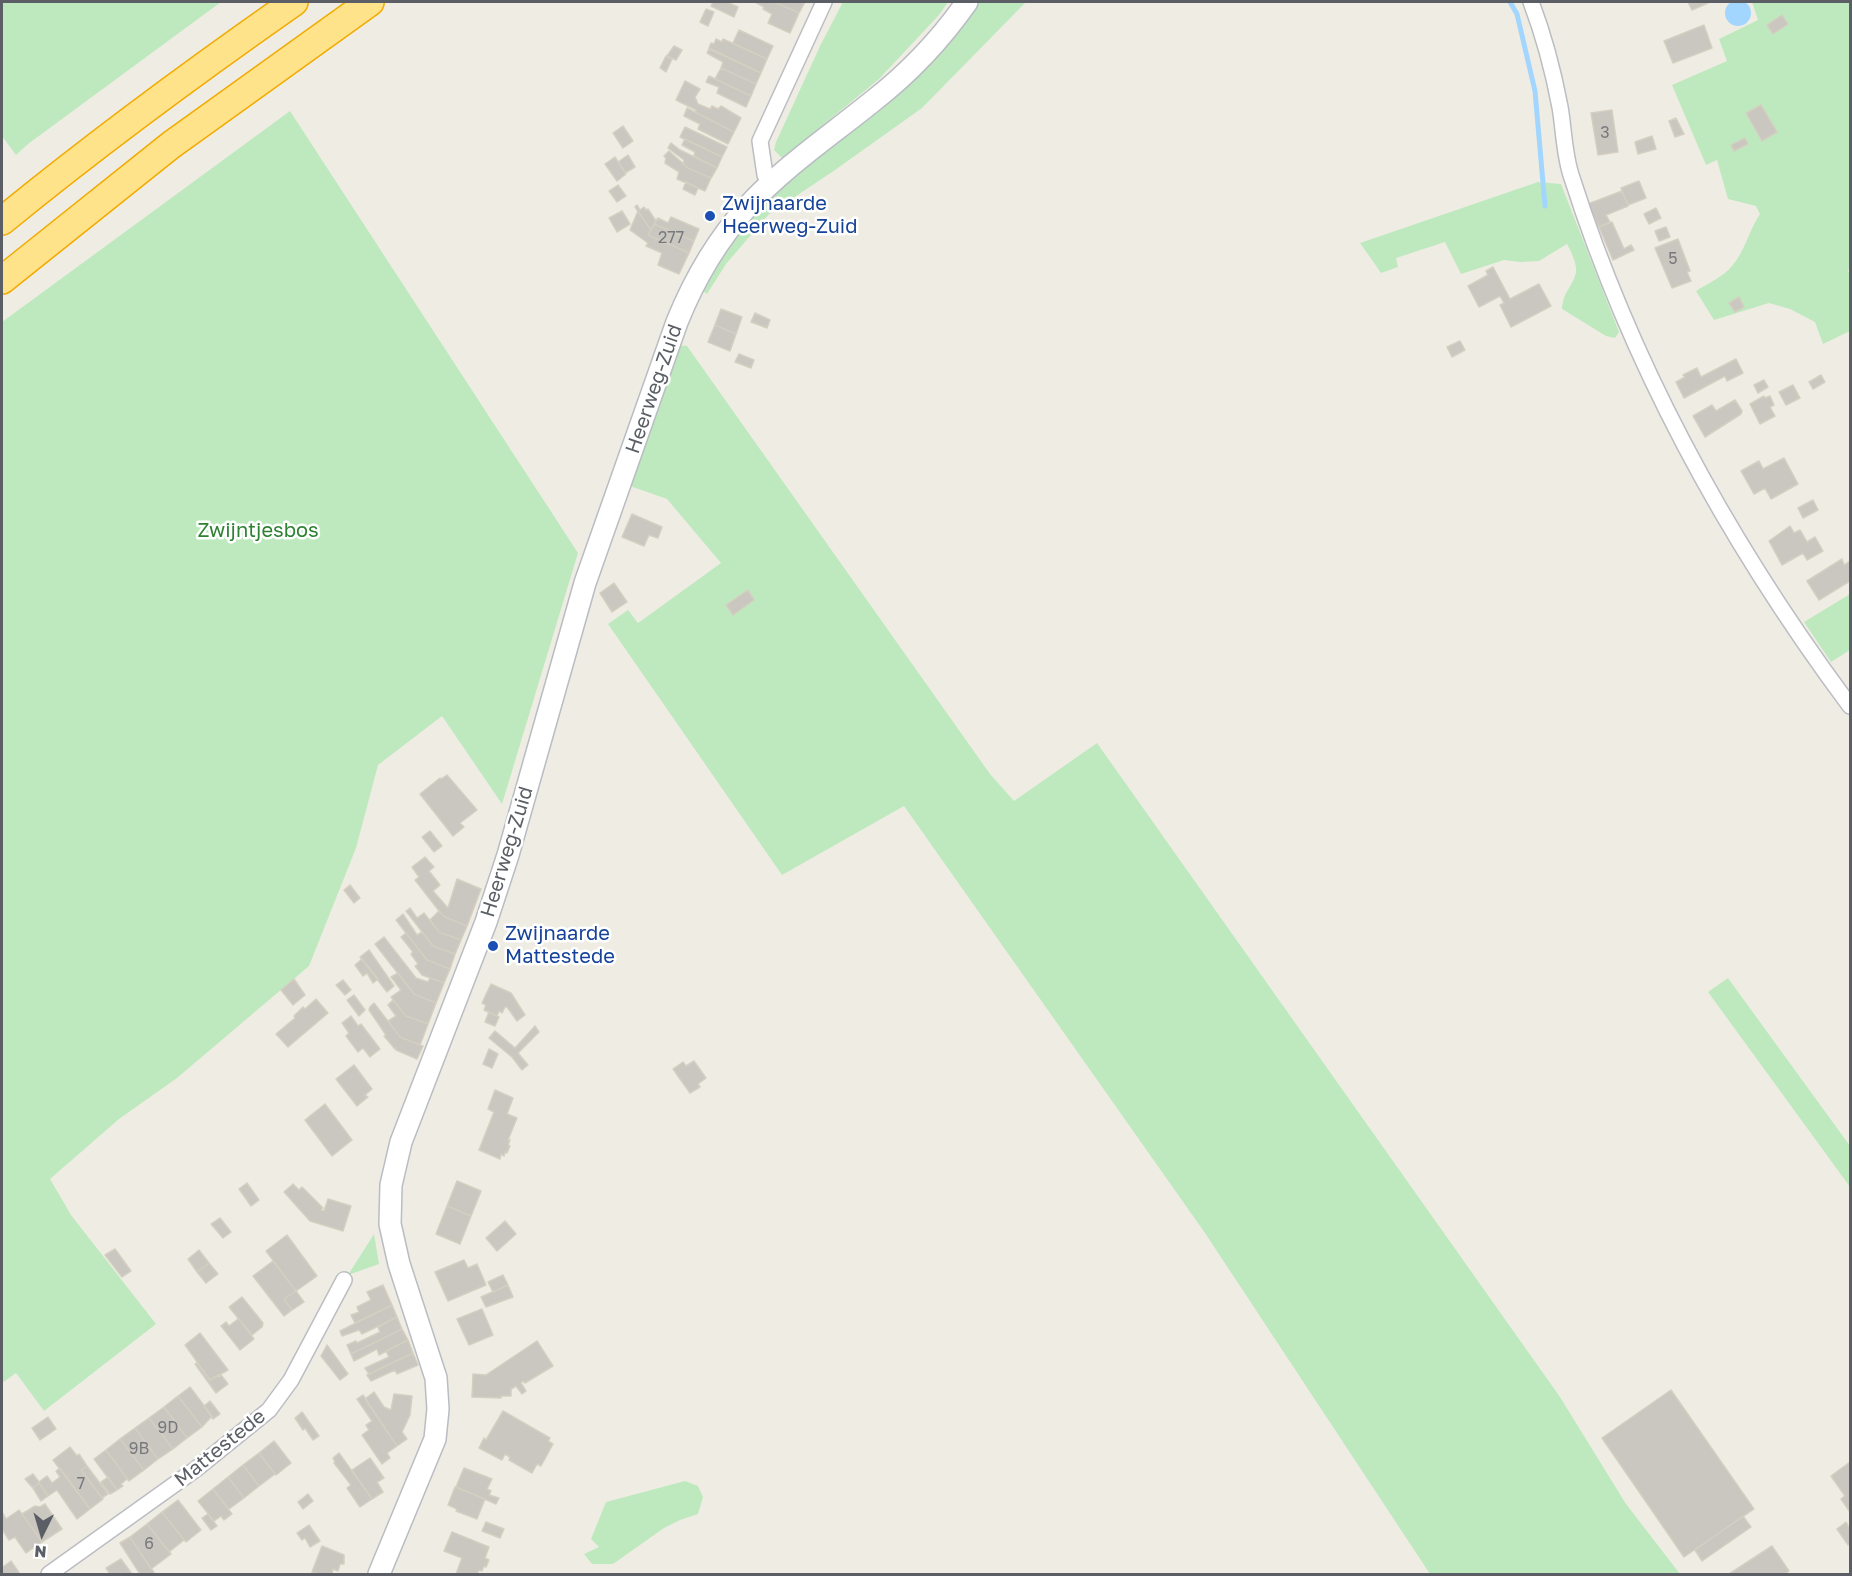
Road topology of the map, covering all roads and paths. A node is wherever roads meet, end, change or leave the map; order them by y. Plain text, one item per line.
1 (294, 2) edge
2 (370, 2) edge
3 (824, 2) edge
4 (966, 2) edge
5 (1531, 2) edge
6 (771, 184) junction
7 (2, 221) edge
8 (2, 280) edge
9 (1851, 706) edge
10 (344, 1280) dead end
11 (49, 1575) edge
12 (379, 1575) edge

1 - 7 highway
2 - 8 highway
3 - 6 street
4 - 6 street, Heerweg-Zuid
5 - 9 street
6 - 12 street, Heerweg-Zuid
10 - 11 street, Mattestede

